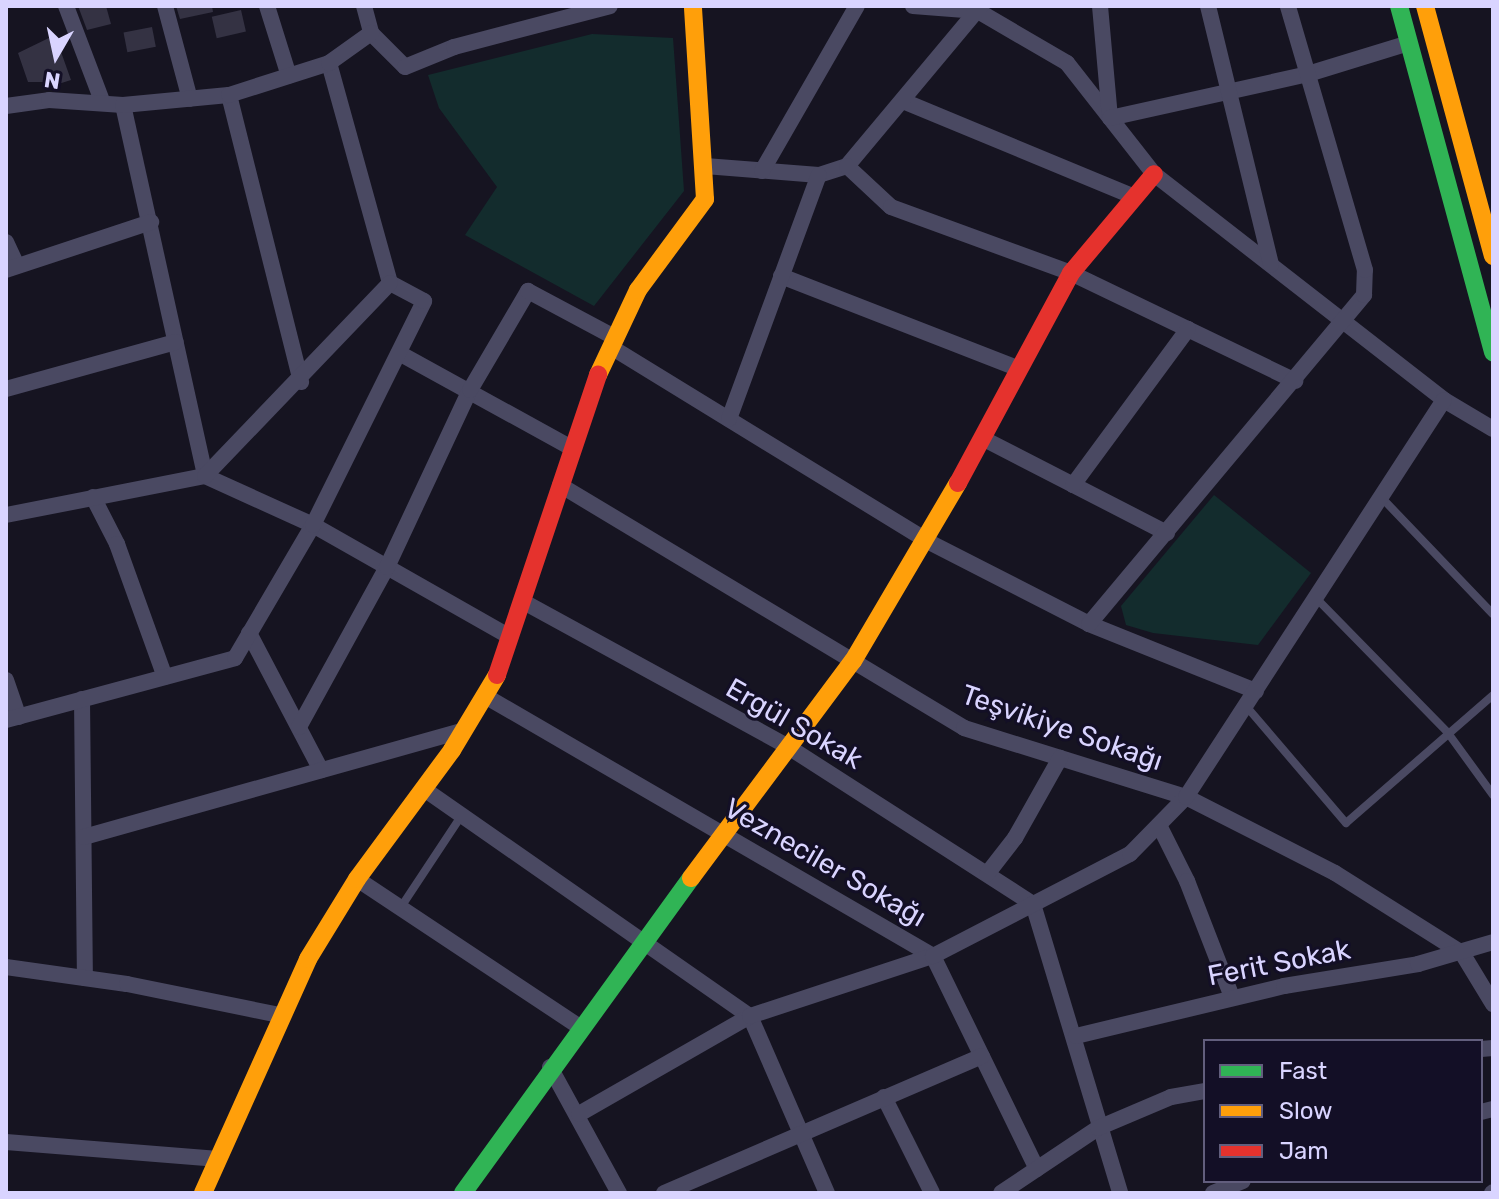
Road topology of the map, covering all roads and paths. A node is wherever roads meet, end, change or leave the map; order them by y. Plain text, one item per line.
1 (66, 6) edge
2 (165, 6) edge
3 (267, 6) edge
4 (364, 6) edge
5 (610, 6) edge
6 (693, 6) edge
7 (857, 6) edge
8 (913, 6) edge
9 (1100, 6) edge
10 (1208, 6) edge
11 (1288, 6) edge
12 (1399, 6) edge
13 (1425, 6) edge
14 (945, 7) edge
15 (980, 9) edge
16 (371, 33) junction
17 (1409, 43) junction
18 (329, 63) junction
19 (1308, 74) junction
20 (289, 76) junction
21 (1228, 90) junction
22 (229, 95) junction
23 (190, 99) junction
24 (102, 101) junction
25 (903, 101) junction
26 (123, 105) junction
27 (6, 106) edge
28 (1110, 118) junction
29 (705, 166) junction
30 (847, 166) junction
31 (762, 171) junction
32 (1154, 174) junction
33 (819, 175) junction
34 (1135, 197) junction
35 (151, 222) junction
36 (6, 242) edge
37 (1493, 256) edge
38 (1271, 264) junction
39 (12, 268) edge
40 (1071, 273) junction
41 (781, 276) junction
42 (390, 283) junction
43 (1343, 320) junction
44 (1188, 329) junction
45 (176, 342) junction
46 (614, 342) junction
47 (1493, 352) edge
48 (399, 353) junction
49 (1020, 369) junction
50 (1295, 381) junction
51 (301, 382) junction
52 (6, 389) edge
53 (470, 390) junction
54 (1444, 400) junction
55 (729, 419) junction
56 (1493, 429) edge
57 (982, 438) junction
58 (572, 448) junction
59 (205, 476) junction
60 (560, 485) junction
61 (1073, 485) junction
62 (93, 497) junction
63 (1381, 497) junction
64 (6, 515) edge
65 (313, 525) junction
66 (1167, 533) junction
67 (927, 541) junction
68 (387, 567) junction
69 (1316, 598) junction
70 (522, 601) junction
71 (1493, 614) edge
72 (1089, 624) junction
73 (249, 633) junction
74 (510, 637) junction
75 (853, 661) junction
76 (165, 677) junction
77 (6, 680) edge
78 (1256, 691) junction
79 (1493, 695) edge
80 (485, 696) junction
81 (82, 699) junction
82 (1246, 706) junction
83 (12, 718) edge
84 (299, 727) junction
85 (464, 730) junction
86 (1448, 733) junction
87 (790, 748) junction
88 (1060, 758) junction
89 (321, 770) junction
90 (424, 789) junction
91 (1493, 795) edge
92 (1186, 797) junction
93 (462, 815) junction
94 (1159, 825) junction
95 (727, 836) junction
96 (84, 837) junction
97 (987, 874) junction
98 (357, 879) junction
99 (1033, 904) junction
100 (401, 908) junction
101 (643, 942) junction
102 (1493, 942) edge
103 (1462, 953) junction
104 (933, 956) junction
105 (6, 967) edge
106 (85, 978) junction
107 (1232, 997) junction
108 (1493, 1004) edge
109 (280, 1015) junction
110 (750, 1016) junction
111 (580, 1027) junction
112 (1076, 1036) junction
113 (982, 1056) junction
114 (550, 1067) junction
115 (1203, 1091) edge
116 (884, 1097) junction
117 (579, 1114) junction
118 (1098, 1128) junction
119 (805, 1134) junction
120 (6, 1142) edge
121 (214, 1166) junction
122 (1037, 1169) junction
123 (1238, 1183) edge
124 (683, 1189) edge
125 (187, 1193) edge
126 (203, 1193) edge
127 (463, 1193) edge
128 (619, 1193) edge
129 (664, 1193) edge
130 (827, 1193) edge
131 (932, 1193) edge
132 (1001, 1193) edge
133 (1120, 1193) edge
134 (1213, 1193) edge

1 - 24 street
2 - 23 street
3 - 20 street
4 - 16 street
5 - 16 street
6 - 29 street
7 - 31 street
8 - 14 street
9 - 28 street
10 - 21 street
11 - 19 street
12 - 17 street
13 - 37 street
14 - 15 street
15 - 25 street
15 - 28 street
16 - 18 street
17 - 19 street
17 - 47 street
18 - 20 street
18 - 42 street
19 - 21 street
19 - 43 street
20 - 22 street
21 - 28 street
21 - 38 street
22 - 23 street
22 - 51 street
23 - 26 street
24 - 26 street
24 - 27 street
25 - 30 street
25 - 34 street
26 - 35 street
28 - 32 street
29 - 31 street
29 - 46 street
30 - 33 street
30 - 40 street
31 - 33 street
32 - 34 street
32 - 38 street
33 - 41 street
34 - 40 street
35 - 39 street
35 - 45 street
36 - 39 street
38 - 43 street
40 - 44 street
40 - 49 street
41 - 49 street
41 - 55 street
42 - 48 street
42 - 51 street
43 - 50 street
43 - 54 street
44 - 50 street
44 - 61 street
45 - 52 street
45 - 59 street
46 - 53 street
46 - 55 street
46 - 58 street
48 - 53 street
48 - 65 street
49 - 57 street
50 - 66 street
51 - 59 street
53 - 58 street
53 - 68 street
54 - 56 street
54 - 63 street
55 - 67 street
57 - 61 street
57 - 67 street
58 - 60 street
59 - 62 street
59 - 65 street
60 - 70 street
60 - 75 street, Teşvikiye Sokağı
61 - 66 street
62 - 64 street
62 - 76 street
63 - 69 street
63 - 71 lane
65 - 68 street
65 - 73 street
66 - 72 street
67 - 72 street
67 - 75 street
68 - 74 street
68 - 84 street
69 - 78 street
69 - 86 lane
70 - 74 street
70 - 87 street, Ergül Sokak
72 - 78 street
73 - 76 street
73 - 84 street
74 - 80 street
75 - 87 street
75 - 88 street, Teşvikiye Sokağı
76 - 81 street
77 - 83 street
78 - 82 street
79 - 86 lane
80 - 85 street
80 - 95 street, Vezneciler Sokağı
81 - 83 street
81 - 96 street
82 - 86 lane
82 - 92 street
84 - 89 street
85 - 89 street
85 - 90 street
86 - 91 lane
87 - 95 street
87 - 97 street, Ergül Sokak
88 - 92 street, Teşvikiye Sokağı
88 - 97 street
89 - 96 street
90 - 93 street
90 - 98 street
92 - 94 street
92 - 103 street, Teşvikiye Sokağı
93 - 100 lane
93 - 101 street
94 - 99 street
94 - 107 street
95 - 101 street
95 - 104 street, Vezneciler Sokağı
96 - 106 street
97 - 99 street, Ergül Sokak
98 - 100 street
98 - 109 street
99 - 104 street
99 - 112 street
100 - 111 street
101 - 110 street
101 - 111 street
102 - 103 street, Ferit Sokak
103 - 107 street, Ferit Sokak
103 - 108 street, Teşvikiye Sokağı
104 - 110 street
104 - 113 street, Vezneciler Sokağı
105 - 106 street
106 - 109 street
107 - 112 street, Ferit Sokak
109 - 121 street
110 - 117 street
110 - 119 street
111 - 114 street
112 - 118 street
113 - 116 street
113 - 122 street, Vezneciler Sokağı
114 - 117 street
114 - 127 street
115 - 118 street
116 - 119 street
116 - 131 street
117 - 128 street
118 - 122 street
118 - 133 street
119 - 124 street
119 - 130 street
120 - 121 street
121 - 125 street
121 - 126 street
122 - 132 street
123 - 134 street
124 - 129 street

